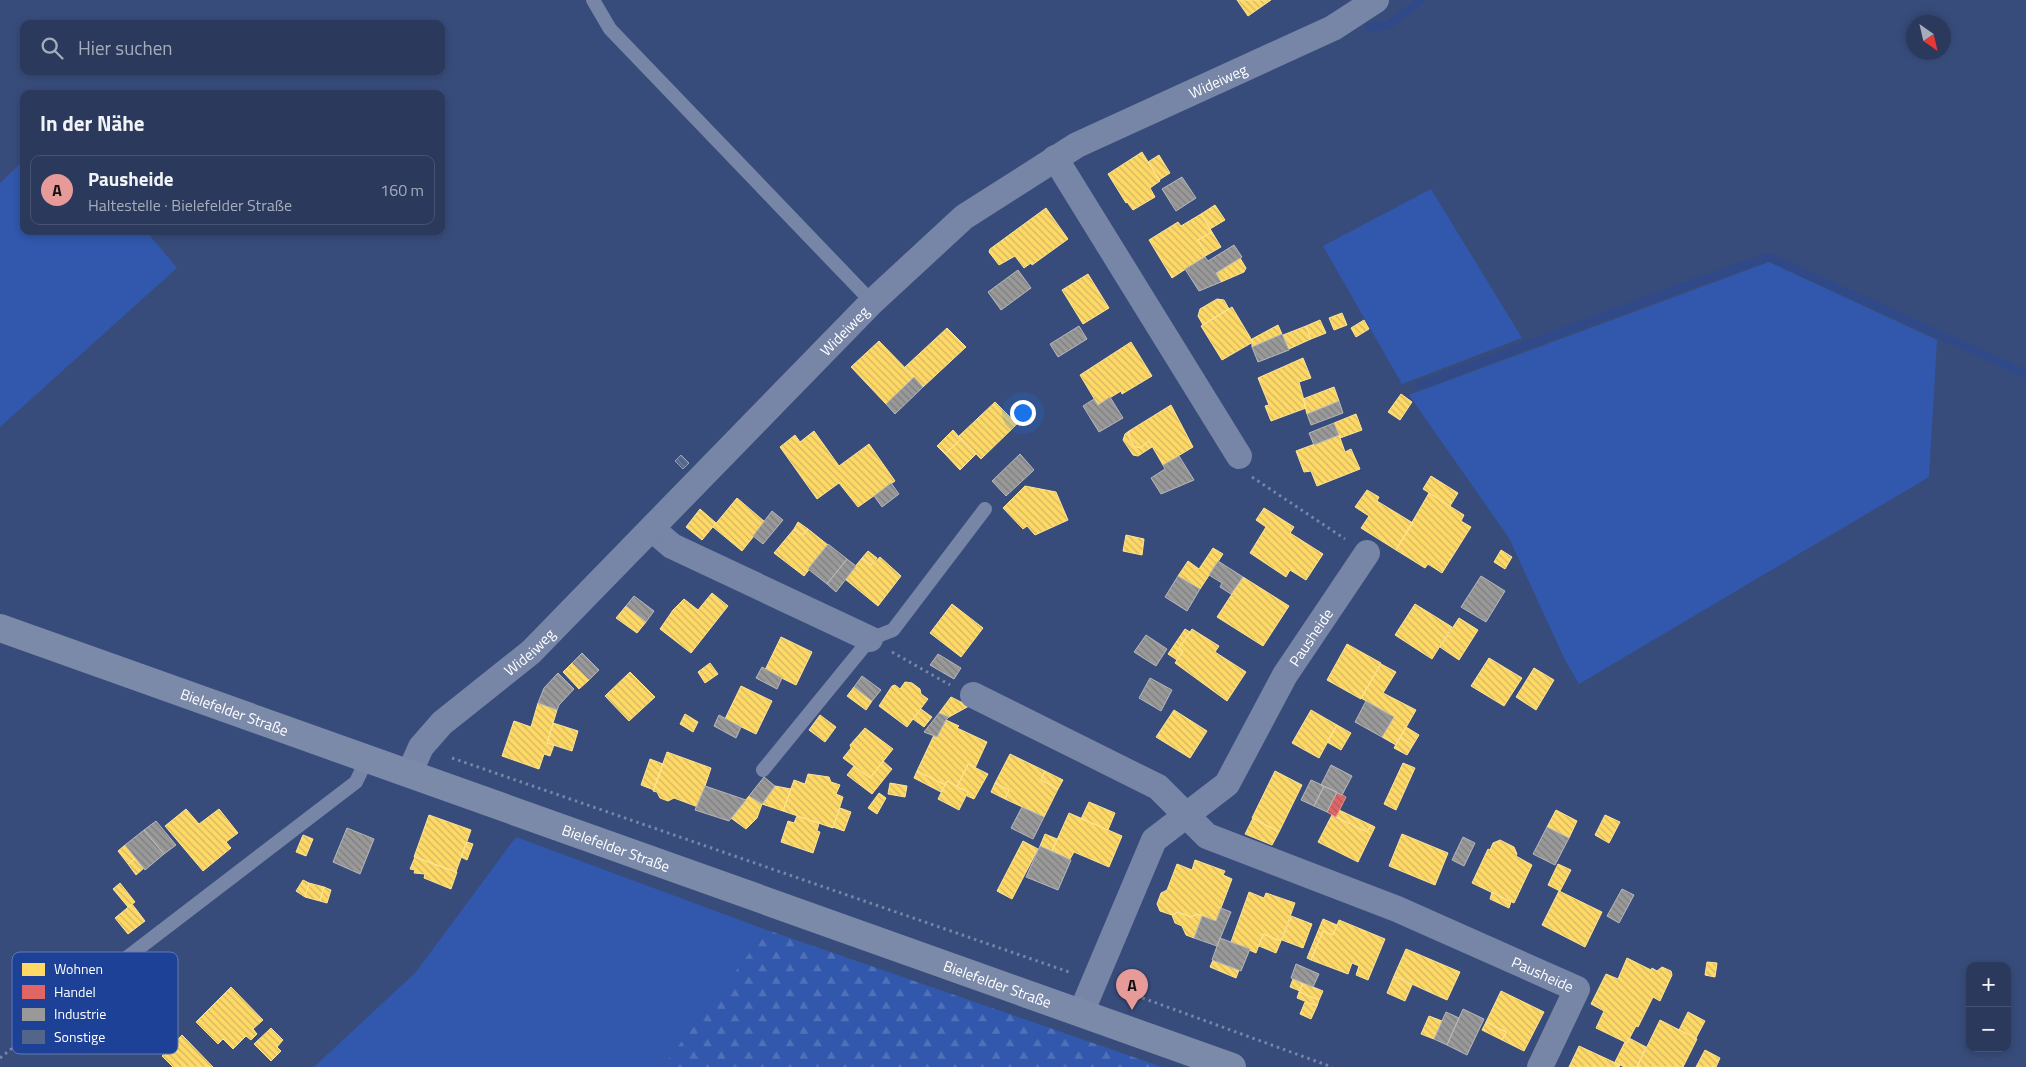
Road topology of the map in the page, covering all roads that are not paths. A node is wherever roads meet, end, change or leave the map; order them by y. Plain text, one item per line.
1 (593, 0) edge
2 (1376, 0) edge
3 (1056, 158) junction
4 (872, 302) junction
5 (1239, 456) road end
6 (985, 509) dead end
7 (652, 529) junction
8 (1367, 553) road end
9 (0, 628) edge
10 (870, 639) junction
11 (973, 695) road end
12 (367, 759) junction
13 (763, 770) dead end
14 (409, 774) junction
15 (1185, 814) junction
16 (134, 952) edge
17 (1081, 1013) junction
18 (1232, 1067) edge
19 (1540, 1067) edge

1 - 4 lane
2 - 3 street, Wideiweg
3 - 4 street, Wideiweg
3 - 5 street
4 - 7 street, Wideiweg
6 - 10 lane
7 - 10 street
7 - 14 street, Wideiweg
8 - 15 street, Pausheide
9 - 12 main road, Bielefelder Straße
10 - 13 lane
11 - 15 street, Pausheide
12 - 14 main road, Bielefelder Straße
12 - 16 lane
14 - 17 main road, Bielefelder Straße
15 - 17 street, Pausheide
15 - 19 street, Pausheide
17 - 18 main road, Bielefelder Straße

